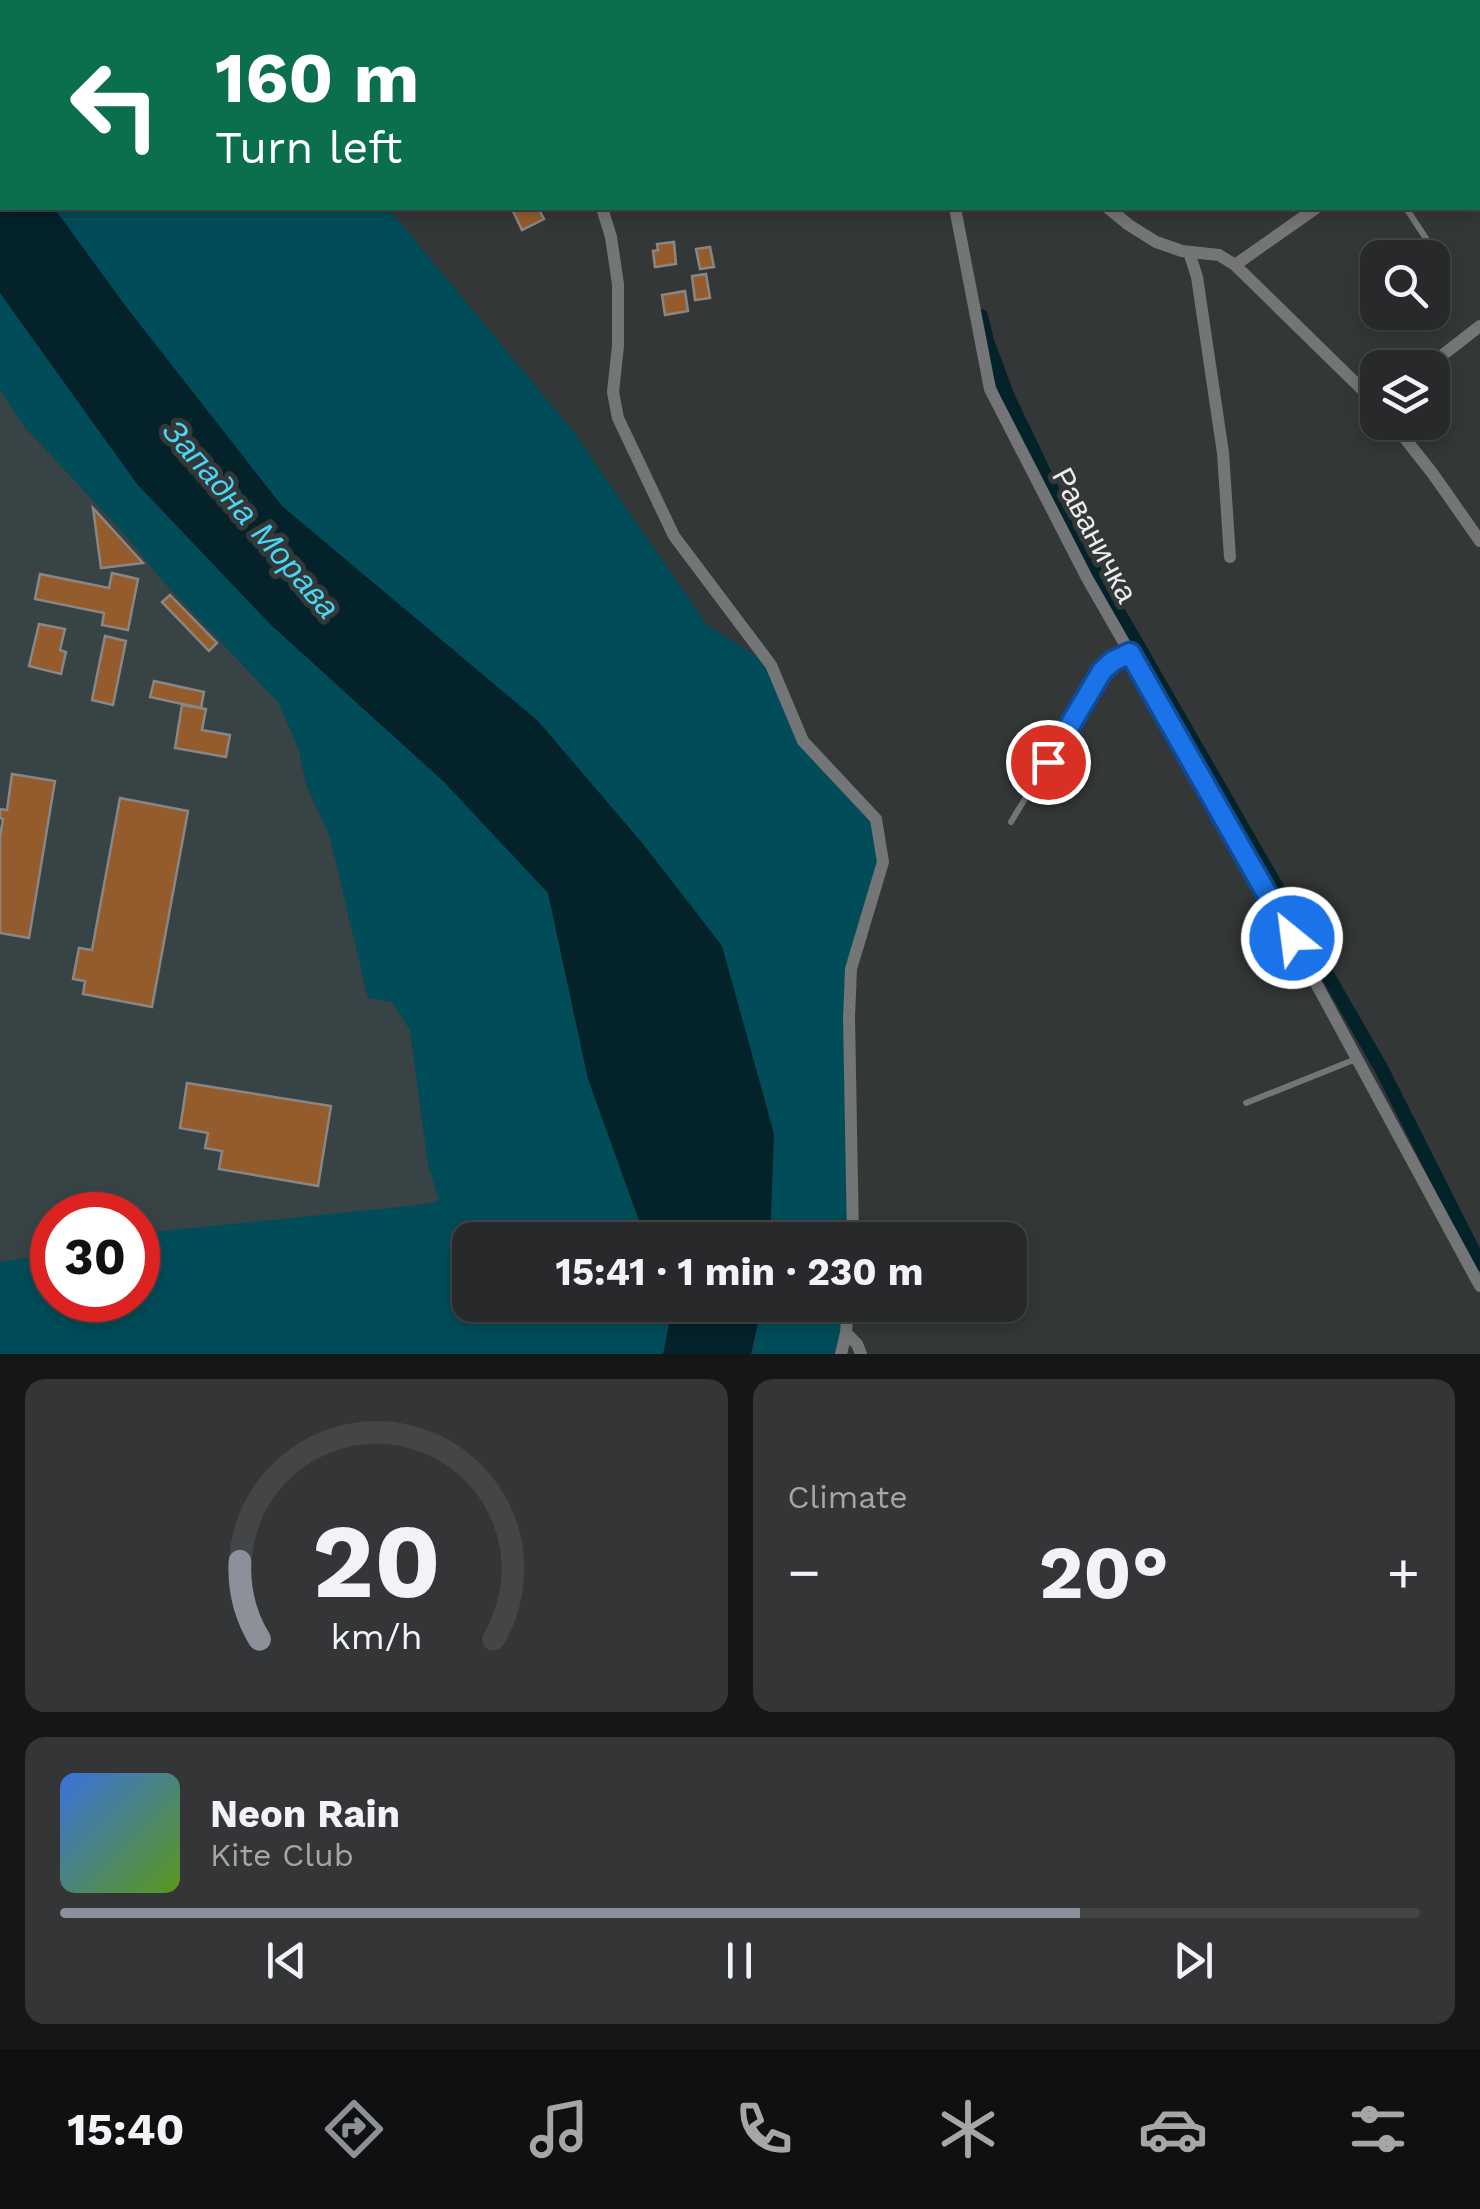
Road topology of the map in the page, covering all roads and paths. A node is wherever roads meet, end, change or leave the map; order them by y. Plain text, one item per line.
1 (603, 210) edge
2 (955, 210) edge
3 (1110, 210) edge
4 (1313, 210) edge
5 (1407, 210) edge
6 (1427, 240) edge
7 (1189, 252) junction
8 (1235, 265) junction
9 (1480, 326) edge
10 (1449, 350) edge
11 (1360, 387) edge
12 (1406, 440) edge
13 (1480, 541) edge
14 (1230, 557) dead end
15 (1130, 653) junction
16 (1011, 822) dead end
17 (1357, 1058) junction
18 (1246, 1103) dead end
19 (853, 1222) edge
20 (1480, 1286) edge
21 (847, 1322) edge
22 (846, 1334) junction
23 (840, 1354) edge
24 (860, 1354) edge

1 - 19 street
2 - 15 street, Раваничка
3 - 7 street
4 - 8 street
5 - 6 lane
7 - 8 street
7 - 14 street
8 - 11 street
9 - 10 street
12 - 13 street
15 - 16 lane
15 - 17 street, Раваничка
17 - 18 lane
17 - 20 street, Раваничка
21 - 22 street
22 - 23 street
22 - 24 street

